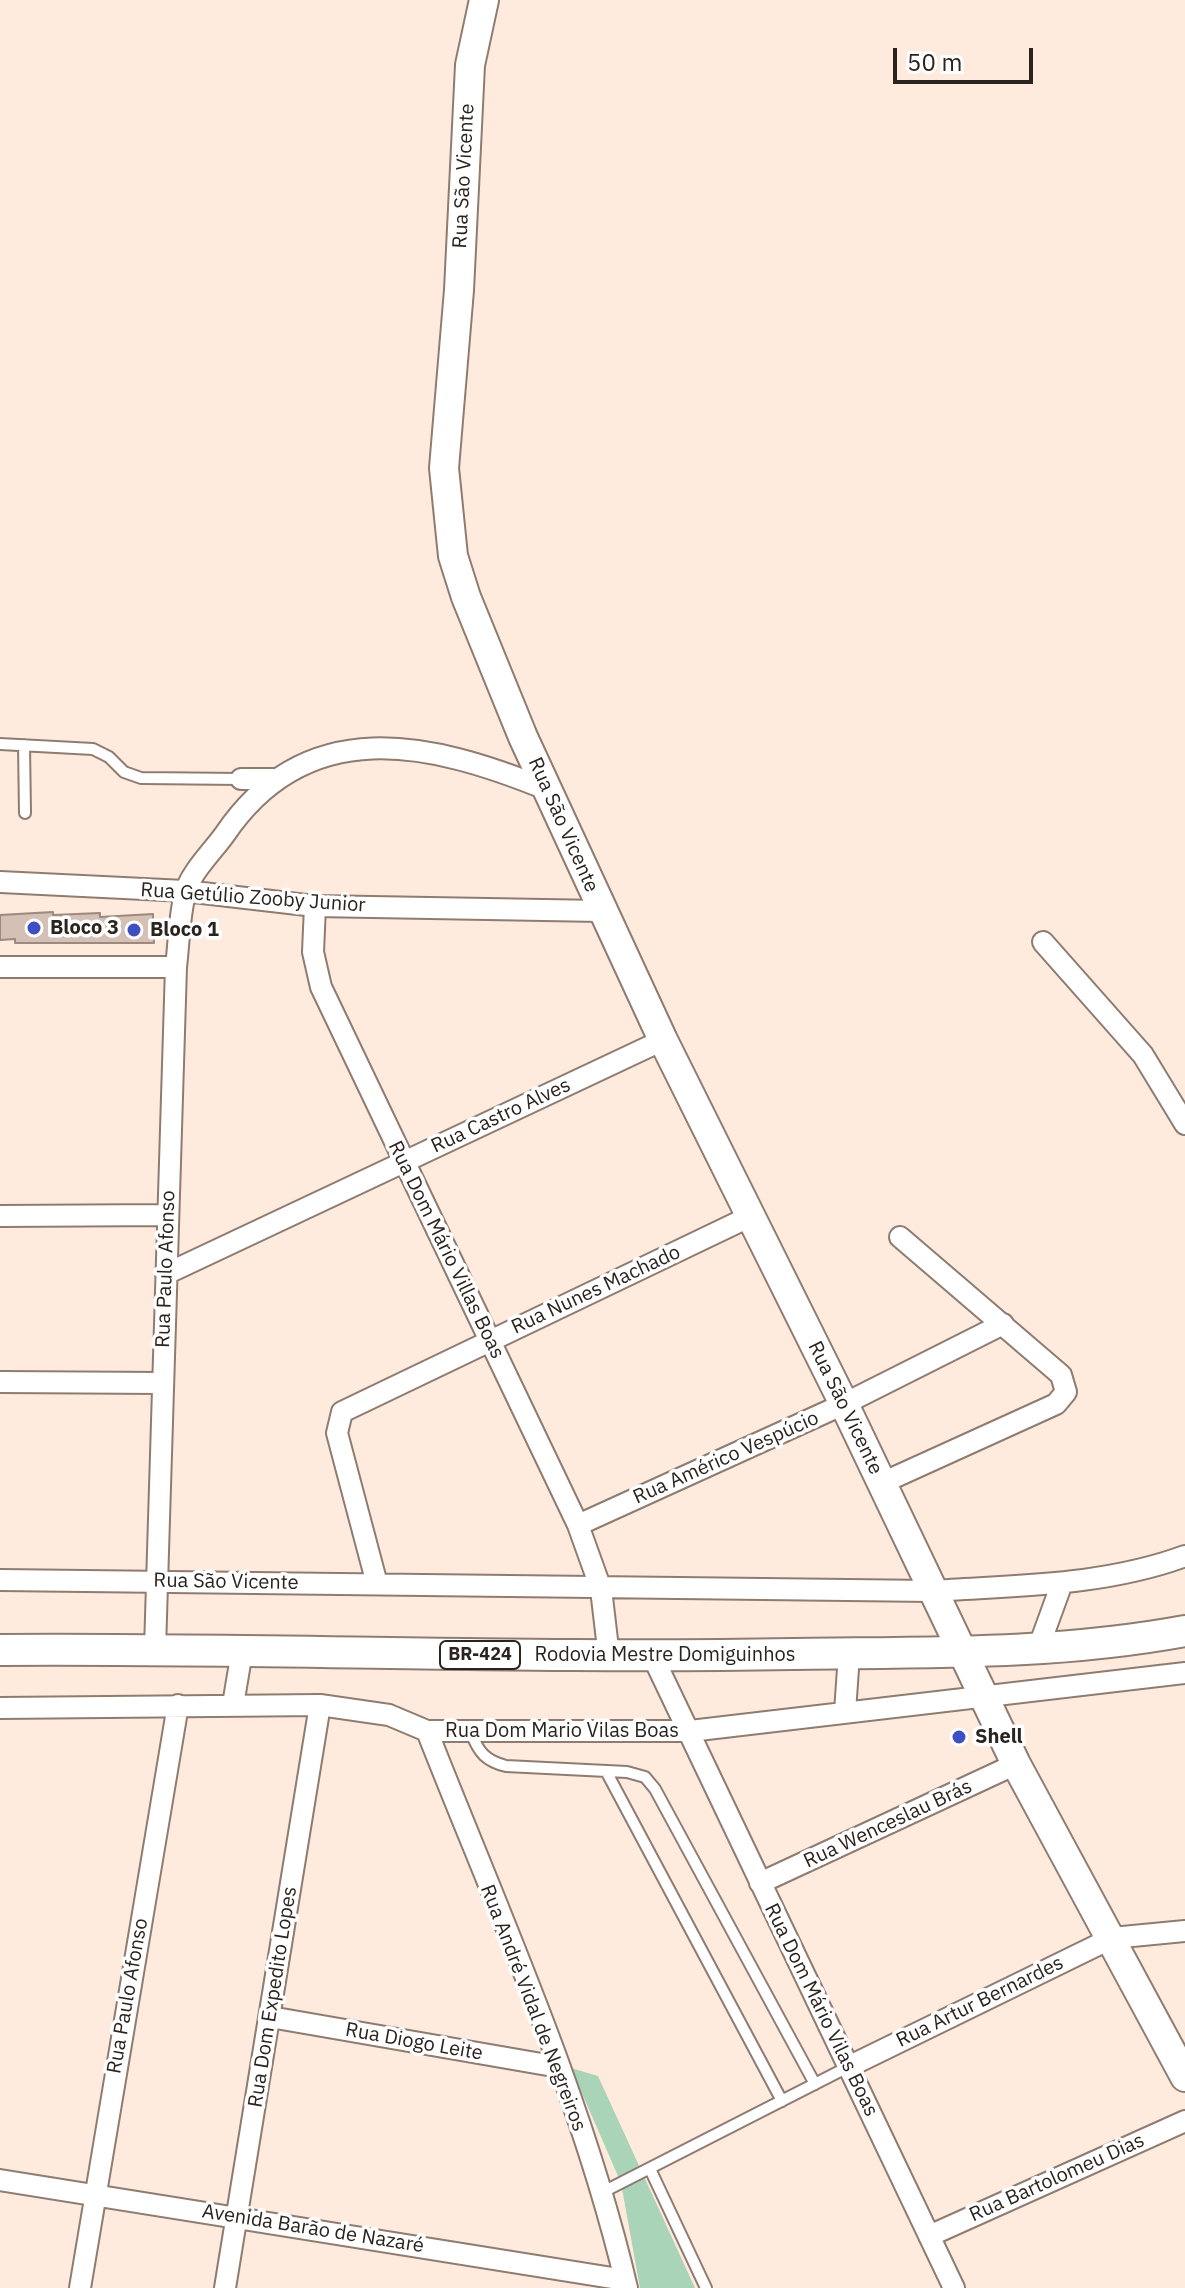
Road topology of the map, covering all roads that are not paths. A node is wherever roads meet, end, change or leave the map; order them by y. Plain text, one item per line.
1 (484, 0) edge
2 (0, 744) edge
3 (24, 745) junction
4 (241, 779) joint
5 (277, 779) junction
6 (546, 789) junction
7 (25, 813) dead end
8 (0, 882) edge
9 (185, 891) junction
10 (315, 906) junction
11 (601, 911) junction
12 (1043, 942) dead end
13 (0, 967) edge
14 (176, 967) junction
15 (663, 1040) junction
16 (1185, 1124) edge
17 (402, 1162) junction
18 (167, 1215) junction
19 (0, 1216) edge
20 (751, 1216) junction
21 (900, 1237) dead end
22 (166, 1274) junction
23 (1003, 1324) junction
24 (491, 1340) junction
25 (0, 1382) edge
26 (163, 1383) junction
27 (844, 1404) junction
28 (882, 1483) junction
29 (578, 1525) junction
30 (1180, 1564) edge
31 (0, 1580) edge
32 (158, 1581) junction
33 (1062, 1583) junction
34 (377, 1584) junction
35 (601, 1589) junction
36 (932, 1591) junction
37 (1185, 1631) edge
38 (155, 1649) junction
39 (1038, 1649) junction
40 (0, 1650) edge
41 (242, 1651) junction
42 (961, 1652) junction
43 (849, 1654) junction
44 (609, 1657) junction
45 (653, 1657) junction
46 (1185, 1673) edge
47 (983, 1698) junction
48 (178, 1705) junction
49 (233, 1705) junction
50 (320, 1705) junction
51 (0, 1708) edge
52 (845, 1712) junction
53 (427, 1731) junction
54 (690, 1731) junction
55 (471, 1733) junction
56 (1016, 1764) junction
57 (606, 1771) junction
58 (760, 1883) junction
59 (1185, 1931) edge
60 (1112, 1938) junction
61 (270, 2017) junction
62 (559, 2067) junction
63 (848, 2067) junction
64 (1185, 2077) edge
65 (815, 2084) junction
66 (782, 2101) junction
67 (1185, 2121) edge
68 (650, 2169) junction
69 (0, 2180) edge
70 (601, 2193) junction
71 (94, 2195) junction
72 (238, 2217) junction
73 (929, 2236) junction
74 (626, 2284) edge
75 (80, 2288) edge
76 (225, 2288) edge
77 (706, 2288) edge
78 (954, 2288) edge

1 - 6 street, Rua São Vicente
2 - 3 lane
3 - 4 lane
3 - 7 lane
4 - 5 street
5 - 6 street
5 - 9 street
6 - 11 street, Rua São Vicente
8 - 9 street, Rua Getúlio Zooby Junior
9 - 10 street, Rua Getúlio Zooby Junior
9 - 14 street, Rua Paulo Afonso
10 - 11 street, Rua Getúlio Zooby Junior
10 - 17 street, Rua Dom Mário Villas Boas
11 - 15 street, Rua São Vicente
12 - 16 street
13 - 14 street
14 - 18 street, Rua Paulo Afonso
15 - 17 street, Rua Castro Alves
15 - 20 street, Rua São Vicente
17 - 22 street, Rua Castro Alves
17 - 24 street, Rua Dom Mário Villas Boas
18 - 19 street
18 - 22 street, Rua Paulo Afonso
20 - 24 street, Rua Nunes Machado
20 - 27 street, Rua São Vicente
21 - 23 street
22 - 26 street, Rua Paulo Afonso
23 - 27 street, Rua Américo Vespúcio
23 - 28 street
24 - 29 street, Rua Dom Mário Villas Boas
24 - 34 street, Rua Nunes Machado
25 - 26 street
26 - 32 street, Rua Paulo Afonso
27 - 28 street, Rua São Vicente
27 - 29 street, Rua Américo Vespúcio
28 - 36 street, Rua São Vicente
29 - 35 street, Rua Dom Mário Villas Boas
30 - 33 street
31 - 32 street, Rua São Vicente
32 - 34 street, Rua São Vicente
32 - 38 street, Rua Paulo Afonso
33 - 36 street
33 - 39 street
34 - 35 street, Rua São Vicente
35 - 36 street, Rua São Vicente
35 - 44 street, Rua Dom Mário Villas Boas
36 - 42 street, Rua São Vicente
37 - 39 main road, Rodovia Mestre Domiguinhos / BR-424
38 - 40 main road, Rodovia Mestre Domiguinhos / BR-424
38 - 41 main road, Rodovia Mestre Domiguinhos / BR-424
39 - 42 main road, Rodovia Mestre Domiguinhos / BR-424
41 - 44 main road, Rodovia Mestre Domiguinhos / BR-424
41 - 49 street
42 - 43 main road, Rodovia Mestre Domiguinhos / BR-424
42 - 47 street, Rua São Vicente
43 - 45 main road, Rodovia Mestre Domiguinhos / BR-424
43 - 52 street
44 - 45 main road, Rodovia Mestre Domiguinhos / BR-424
45 - 54 street, Rua Dom Mário Vilas Boas
46 - 47 street, Rua Dom Mario Vilas Boas
47 - 52 street, Rua Dom Mario Vilas Boas
47 - 56 street, Rua São Vicente
48 - 49 street, Rua Dom Mario Vilas Boas
48 - 51 street, Rua Dom Mario Vilas Boas
48 - 71 street, Rua Paulo Afonso
49 - 50 street, Rua Dom Mario Vilas Boas
50 - 53 street, Rua Dom Mario Vilas Boas
50 - 61 street, Rua Dom Expedito Lopes
52 - 54 street, Rua Dom Mario Vilas Boas
53 - 55 street, Rua Dom Mario Vilas Boas
53 - 62 street, Rua André Vidal de Negreiros
54 - 55 street, Rua Dom Mario Vilas Boas
54 - 58 street, Rua Dom Mário Vilas Boas
55 - 57 lane
56 - 58 street, Rua Wenceslau Brás
56 - 60 street, Rua São Vicente
57 - 65 lane
57 - 66 lane
58 - 63 street, Rua Dom Mário Vilas Boas
59 - 60 street
60 - 63 street, Rua Artur Bernardes
60 - 64 street, Rua São Vicente
61 - 62 street, Rua Diogo Leite
61 - 72 street, Rua Dom Expedito Lopes
62 - 70 street, Rua André Vidal de Negreiros
63 - 65 lane
63 - 73 street, Rua Dom Mário Vilas Boas
65 - 66 lane
66 - 68 lane
67 - 73 street, Rua Bartolomeu Dias
68 - 70 lane
68 - 77 lane
69 - 71 street, Avenida Barão de Nazaré
70 - 74 street, Rua André Vidal de Negreiros
71 - 72 street, Avenida Barão de Nazaré
71 - 75 street, Rua Paulo Afonso
72 - 74 street, Avenida Barão de Nazaré
72 - 76 street, Rua Dom Expedito Lopes
73 - 78 street, Rua Dom Mário Vilas Boas

